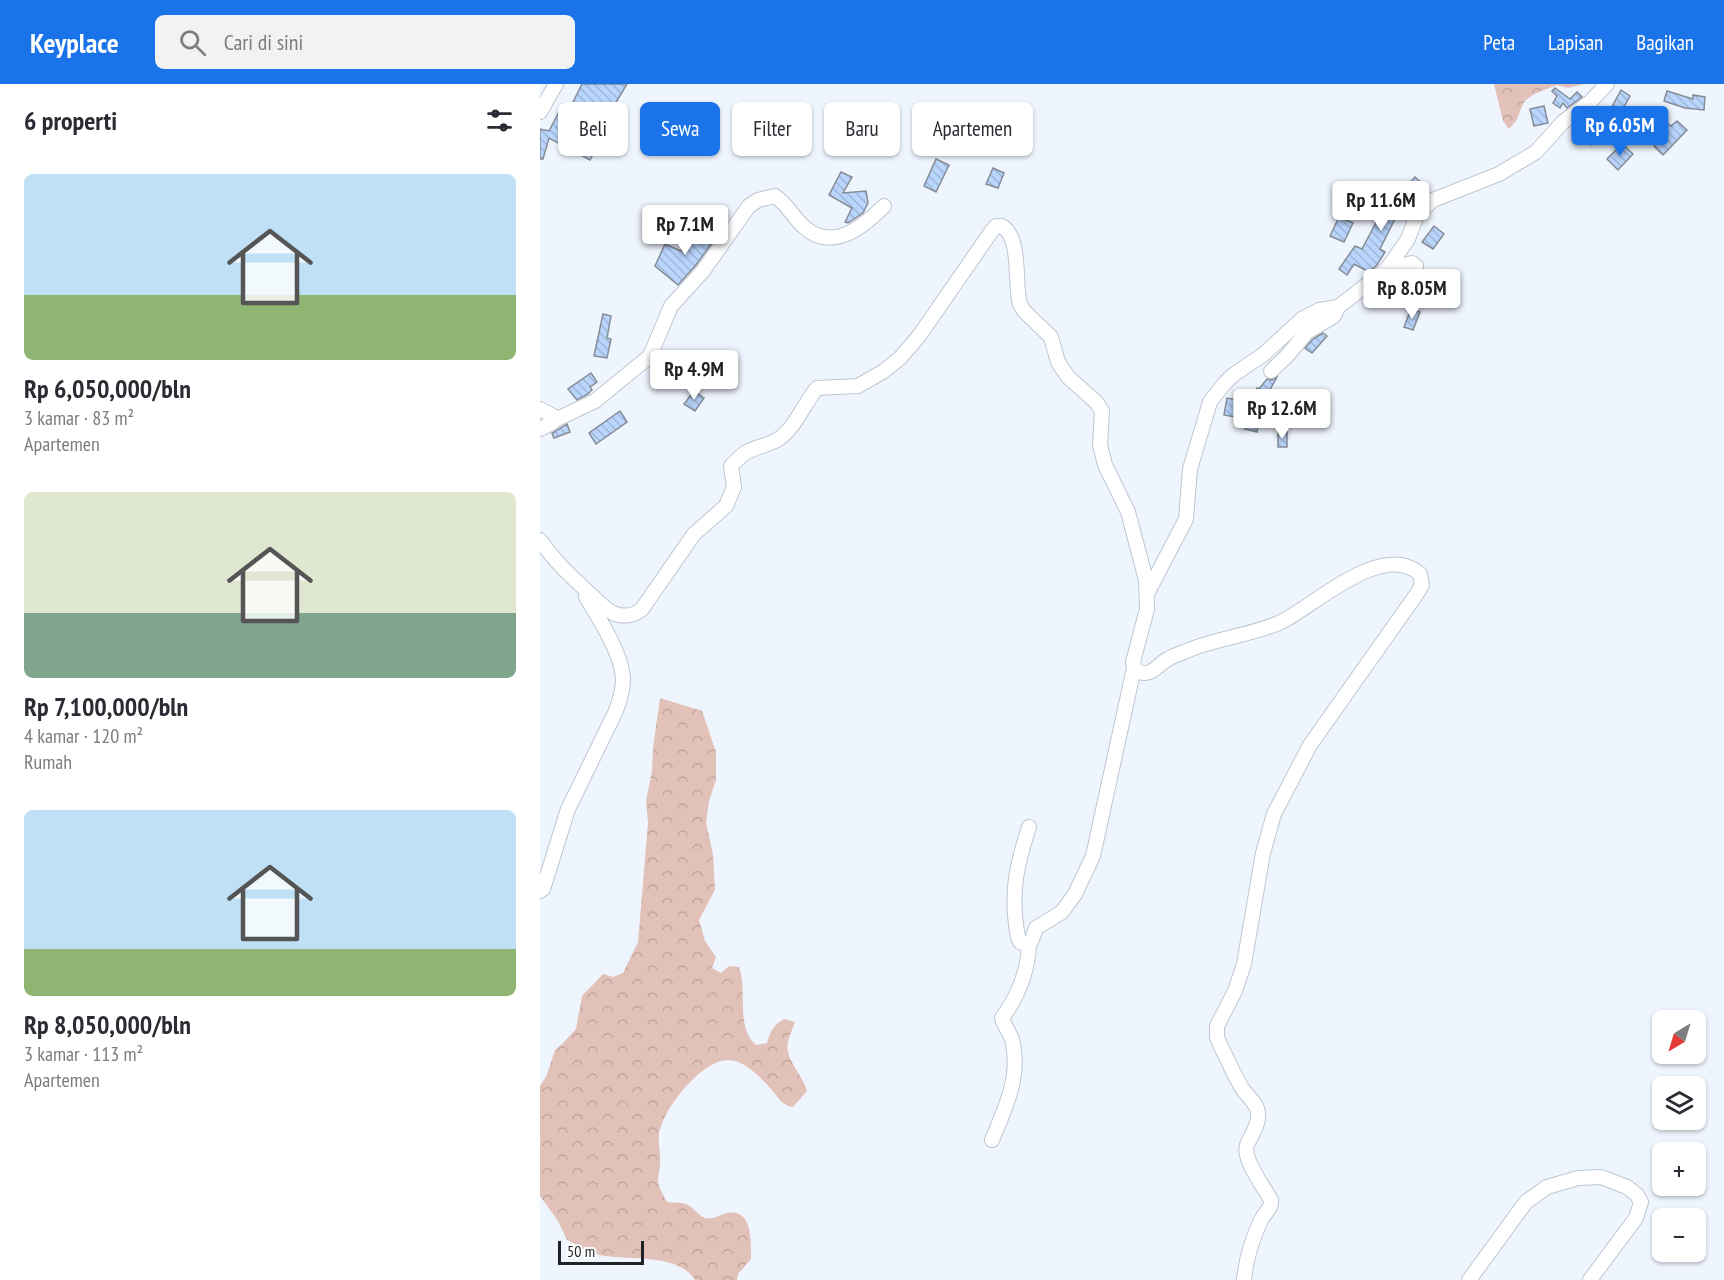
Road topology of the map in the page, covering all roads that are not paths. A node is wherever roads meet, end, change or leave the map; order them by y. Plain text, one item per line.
1 (556, 84) edge
2 (1607, 84) edge
3 (540, 112) edge
4 (884, 206) dead end
5 (1387, 268) junction
6 (1381, 297) dead end
7 (1338, 307) junction
8 (1271, 371) dead end
9 (540, 409) edge
10 (553, 421) junction
11 (540, 429) edge
12 (540, 540) edge
13 (573, 578) junction
14 (1147, 594) junction
15 (1134, 668) junction
16 (1029, 827) dead end
17 (540, 891) edge
18 (1029, 944) junction
19 (992, 1140) dead end
20 (1244, 1280) edge
21 (1469, 1280) edge
22 (1590, 1280) edge

1 - 3 street
2 - 5 street
4 - 10 street
5 - 6 street
5 - 7 street
7 - 8 street
7 - 14 street
9 - 10 street
10 - 11 street
12 - 13 street
13 - 14 street
13 - 17 street
14 - 15 street
15 - 18 street
15 - 20 street
16 - 18 street
18 - 19 street
21 - 22 street

